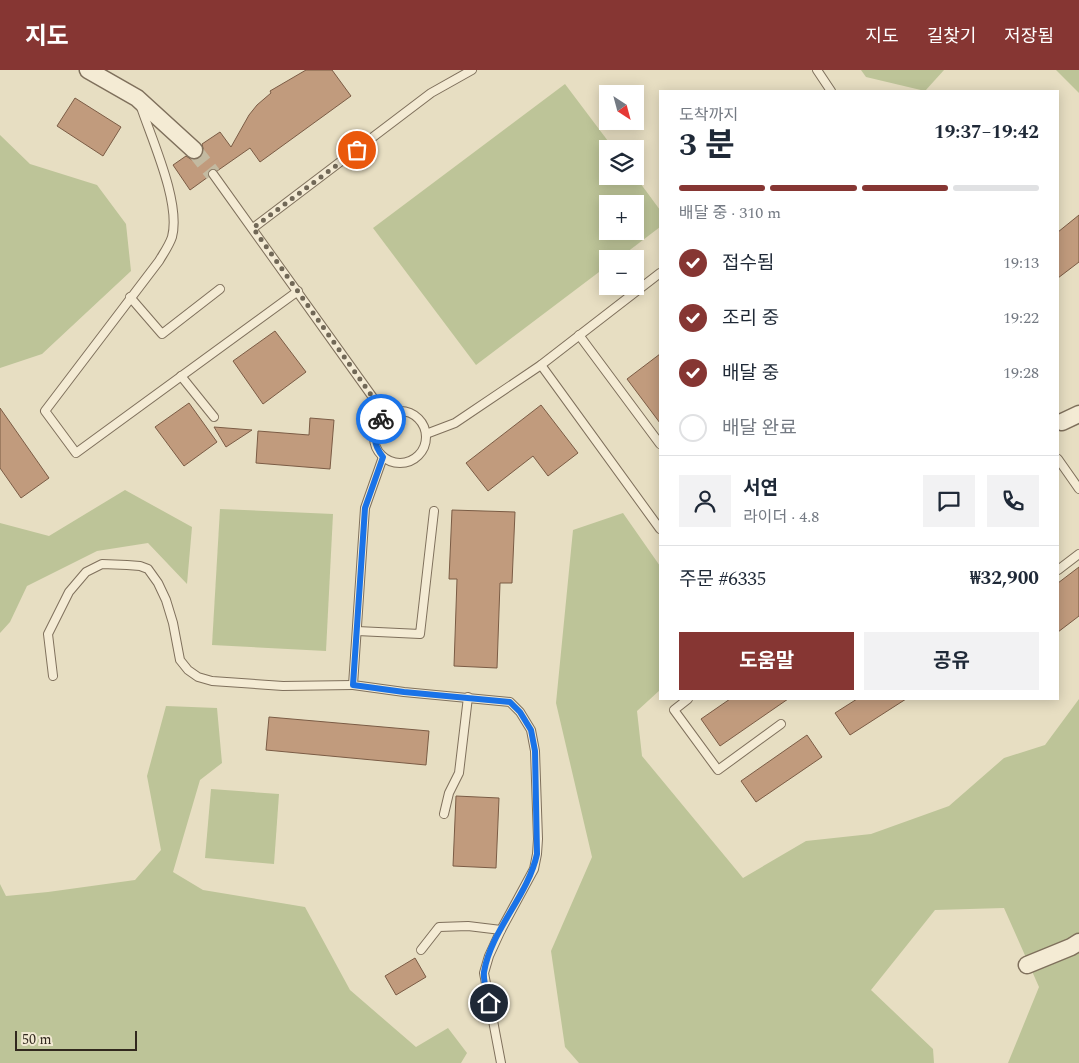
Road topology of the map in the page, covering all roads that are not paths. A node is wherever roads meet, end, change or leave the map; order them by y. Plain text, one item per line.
1 (88, 70) edge
2 (472, 70) edge
3 (816, 70) edge
4 (829, 90) edge
5 (137, 98) junction
6 (194, 150) tunnel mouth
7 (213, 174) tunnel mouth
8 (253, 228) junction
9 (659, 274) edge
10 (220, 289) dead end
11 (298, 291) junction
12 (130, 297) junction
13 (580, 335) junction
14 (541, 365) junction
15 (182, 376) junction
16 (1079, 414) edge
17 (385, 416) junction
18 (214, 417) dead end
19 (1059, 422) edge
20 (426, 434) junction
21 (659, 443) edge
22 (383, 457) junction
23 (1059, 460) edge
24 (1079, 489) edge
25 (434, 511) dead end
26 (659, 529) edge
27 (1079, 554) edge
28 (1059, 569) edge
29 (357, 631) junction
30 (53, 676) dead end
31 (353, 685) junction
32 (468, 697) junction
33 (687, 700) edge
34 (781, 724) dead end
35 (444, 814) dead end
36 (501, 930) junction
37 (1079, 942) edge
38 (421, 950) dead end
39 (1026, 965) dead end
40 (501, 1063) edge

1 - 5 street
2 - 8 lane
3 - 4 lane
5 - 6 street
5 - 12 lane
7 - 8 lane
8 - 11 lane
9 - 13 lane
10 - 12 lane
11 - 15 lane
11 - 17 lane
12 - 15 lane
13 - 14 lane
13 - 21 lane
14 - 20 lane
14 - 26 lane
15 - 18 lane
16 - 19 street
17 - 20 lane
17 - 22 lane
20 - 22 lane
22 - 29 lane
23 - 24 lane
25 - 29 lane
27 - 28 lane
29 - 31 lane
30 - 31 lane
31 - 32 lane
32 - 35 lane
32 - 36 lane
33 - 34 lane
36 - 38 lane
36 - 40 lane
37 - 39 street

